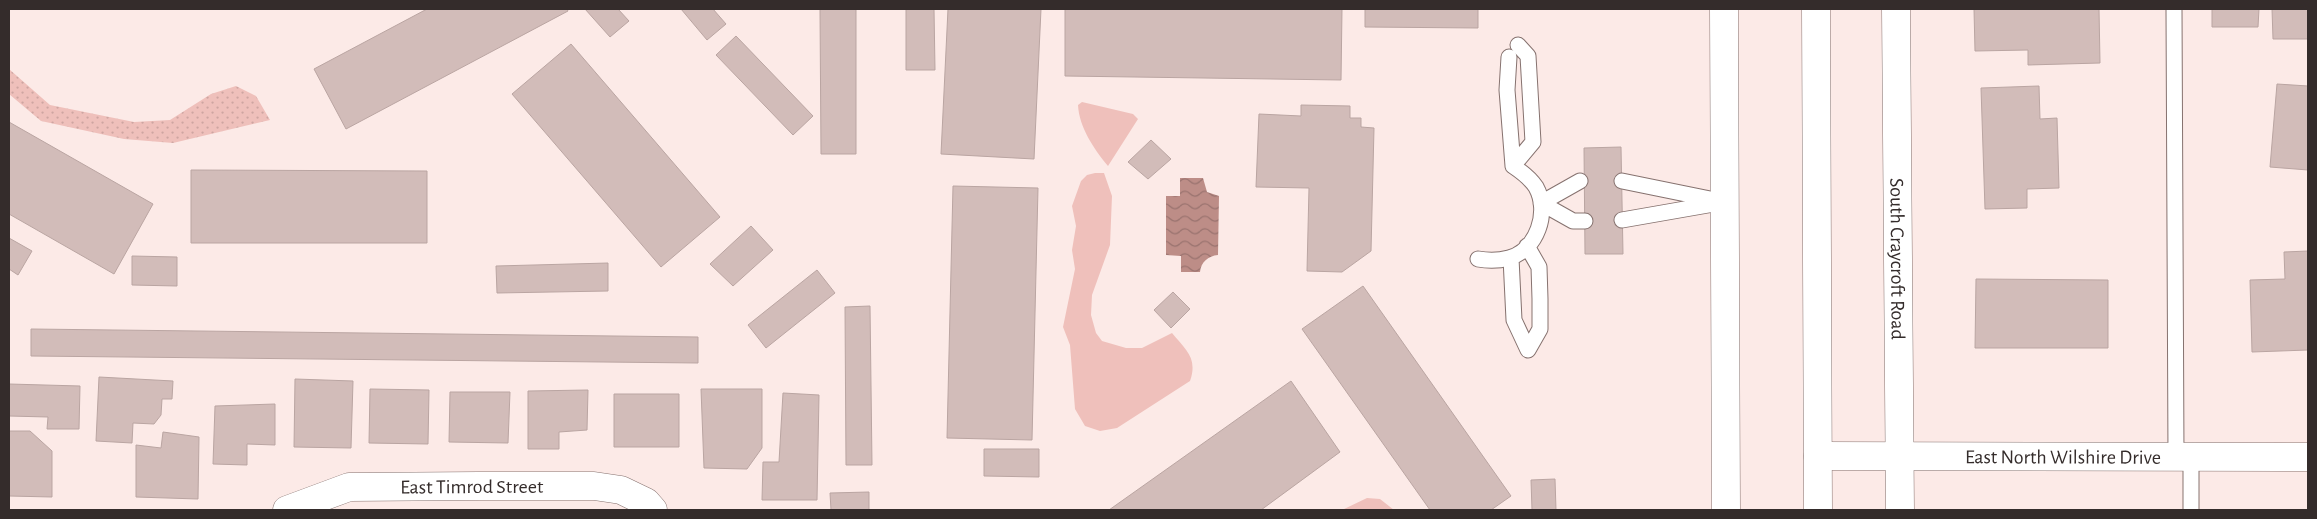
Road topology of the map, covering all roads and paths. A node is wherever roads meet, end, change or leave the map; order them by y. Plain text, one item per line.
1 (1724, 9) edge
2 (1816, 9) edge
3 (1896, 9) edge
4 (2174, 9) edge
5 (1513, 166) junction
6 (1622, 181) dead end
7 (1580, 182) dead end
8 (1541, 202) junction
9 (1725, 202) junction
10 (1622, 220) dead end
11 (1585, 221) dead end
12 (1527, 246) junction
13 (1511, 258) junction
14 (1478, 259) dead end
15 (1818, 456) junction
16 (2308, 456) edge
17 (1900, 457) junction
18 (2184, 457) junction
19 (287, 510) edge
20 (653, 510) edge
21 (1726, 510) edge
22 (1818, 510) edge
23 (1900, 510) edge
24 (2191, 510) edge

1 - 9 street
2 - 15 street
3 - 17 street, South Craycroft Road
4 - 18 lane
5 - 5 lane
5 - 8 lane
6 - 9 lane
7 - 8 lane
8 - 11 lane
8 - 12 lane
9 - 10 lane
9 - 21 street
12 - 13 lane
12 - 13 lane
13 - 14 lane
15 - 17 street, East North Wilshire Drive
15 - 22 street
16 - 18 street, East North Wilshire Drive
17 - 18 street, East North Wilshire Drive
17 - 23 street, South Craycroft Road
18 - 24 lane
19 - 20 street, East Timrod Street

